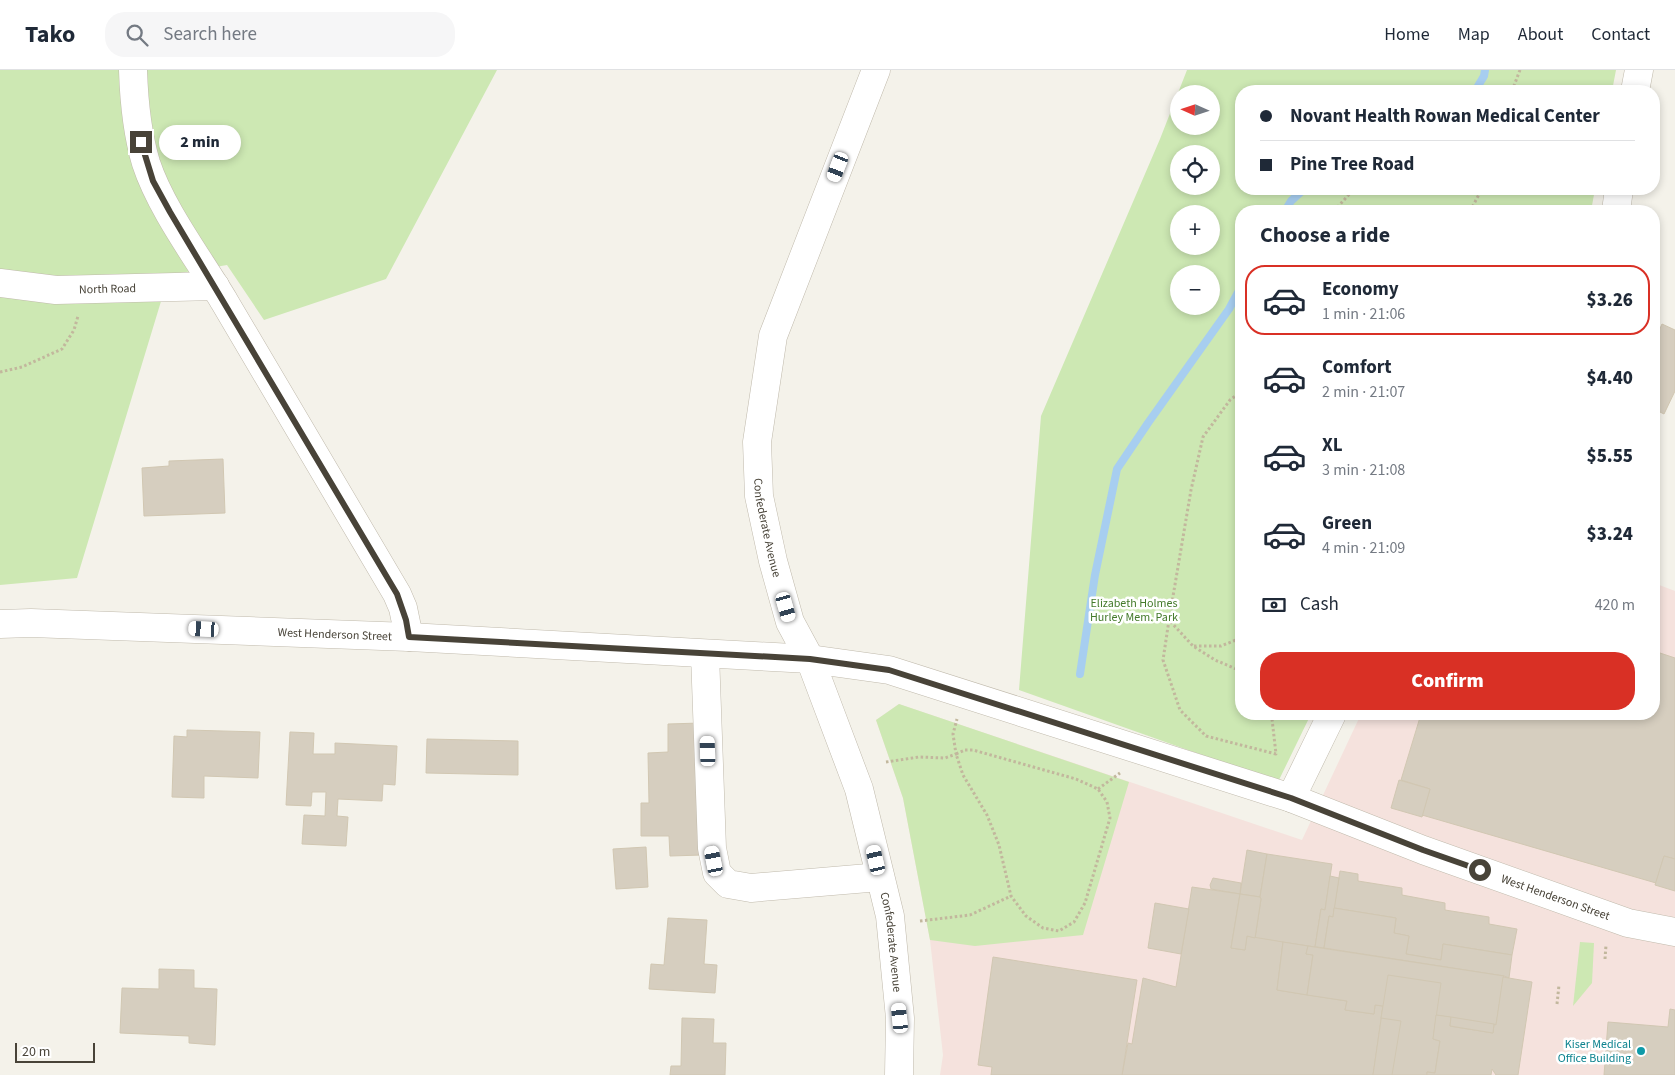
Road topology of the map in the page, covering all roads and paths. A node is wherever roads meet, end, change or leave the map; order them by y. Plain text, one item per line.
1 (133, 70) edge
2 (876, 70) edge
3 (1520, 70) edge
4 (1639, 70) edge
5 (1514, 85) edge
6 (1636, 85) edge
7 (1349, 195) edge
8 (1339, 205) edge
9 (0, 283) edge
10 (215, 286) junction
11 (86, 289) junction
12 (0, 372) edge
13 (1235, 396) edge
14 (1169, 620) junction
15 (0, 624) edge
16 (409, 637) junction
17 (1235, 640) edge
18 (1193, 646) junction
19 (705, 654) junction
20 (810, 659) junction
21 (1235, 668) edge
22 (958, 714) dead end
23 (1272, 720) edge
24 (1329, 720) edge
25 (956, 754) junction
26 (886, 762) dead end
27 (1123, 771) dead end
28 (1098, 789) junction
29 (1291, 798) junction
30 (880, 877) junction
31 (1011, 896) junction
32 (920, 921) dead end
33 (1675, 932) edge
34 (1606, 939) dead end
35 (1605, 959) dead end
36 (1558, 985) dead end
37 (1557, 1004) dead end
38 (899, 1075) edge

1 - 10 street
2 - 20 street, Confederate Avenue
3 - 5 path
4 - 6 street
7 - 8 path
9 - 11 street, North Road
10 - 11 street, North Road
10 - 16 street
11 - 12 path
13 - 14 path
14 - 18 path
14 - 23 path
15 - 16 street, West Henderson Street
16 - 19 street, West Henderson Street
17 - 18 path
18 - 21 path
19 - 20 street, West Henderson Street
19 - 30 street
20 - 29 street, West Henderson Street
20 - 30 street, Confederate Avenue
22 - 25 path
24 - 29 street
25 - 26 path
25 - 28 path
25 - 31 path
27 - 28 path
28 - 31 path
29 - 33 street, West Henderson Street
30 - 38 street, Confederate Avenue
31 - 32 path
34 - 35 path
36 - 37 path

